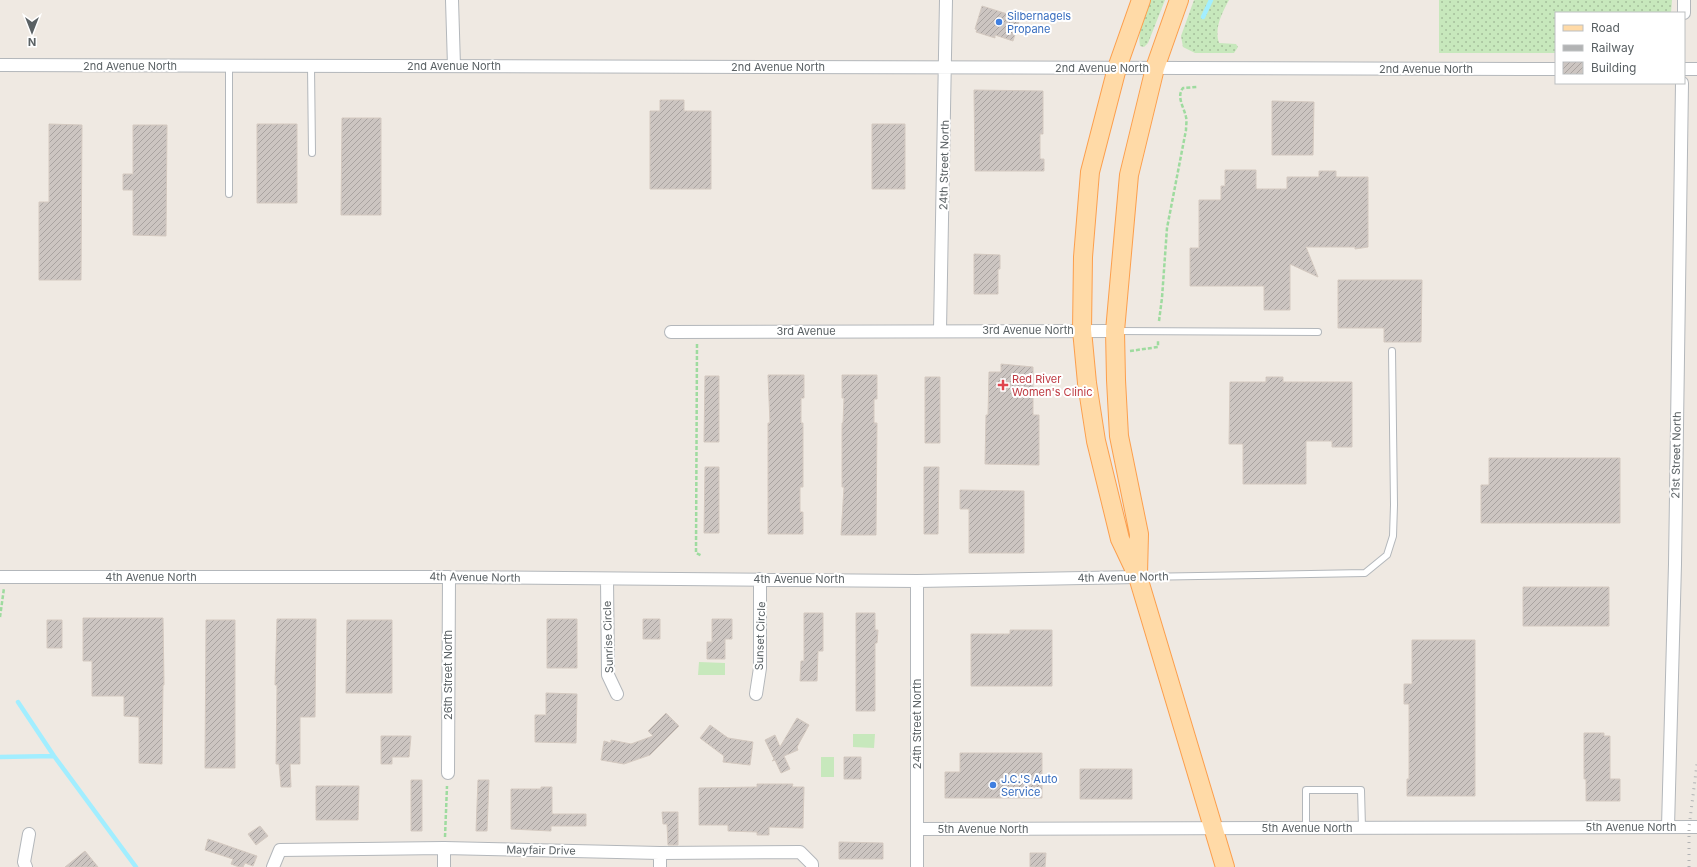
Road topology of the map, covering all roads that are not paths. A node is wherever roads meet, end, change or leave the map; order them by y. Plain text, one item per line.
1 (452, 0) edge
2 (946, 0) edge
3 (1141, 0) edge
4 (1179, 0) edge
5 (1684, 0) edge
6 (1684, 12) edge
7 (0, 65) edge
8 (229, 66) junction
9 (311, 66) junction
10 (454, 66) junction
11 (946, 68) junction
12 (1117, 68) junction
13 (1155, 68) junction
14 (1555, 69) edge
15 (1685, 69) edge
16 (1697, 69) edge
17 (1682, 84) edge
18 (312, 153) dead end
19 (229, 194) dead end
20 (940, 330) junction
21 (1082, 330) junction
22 (1115, 331) junction
23 (671, 332) dead end
24 (1318, 332) dead end
25 (1392, 352) dead end
26 (3, 577) edge
27 (449, 577) junction
28 (1138, 577) junction
29 (607, 579) junction
30 (760, 579) junction
31 (917, 580) junction
32 (617, 694) dead end
33 (756, 694) dead end
34 (448, 773) road end
35 (1668, 827) junction
36 (1697, 827) edge
37 (1213, 828) junction
38 (1306, 828) junction
39 (1362, 828) junction
40 (917, 830) junction
41 (30, 834) dead end
42 (444, 848) junction
43 (660, 853) junction
44 (26, 867) edge
45 (273, 867) edge
46 (444, 867) edge
47 (660, 867) edge
48 (812, 867) edge
49 (917, 867) edge
50 (1224, 867) edge

1 - 10 street
2 - 11 street, 24th Street North
3 - 12 main road
4 - 13 main road
5 - 6 street
7 - 8 street, 2nd Avenue North
8 - 9 street, 2nd Avenue North
8 - 19 lane
9 - 10 street, 2nd Avenue North
9 - 18 lane
10 - 11 street, 2nd Avenue North
11 - 12 street, 2nd Avenue North
11 - 20 street, 24th Street North
12 - 13 street, 2nd Avenue North
12 - 21 main road
13 - 14 street, 2nd Avenue North
13 - 22 main road
15 - 16 street
17 - 35 street, 21st Street North
20 - 21 street, 3rd Avenue North
20 - 23 street, 3rd Avenue
21 - 22 street, 3rd Avenue North
21 - 28 main road
22 - 24 lane
22 - 28 main road
25 - 28 lane, 4th Avenue North
26 - 27 street, 4th Avenue North
27 - 29 street, 4th Avenue North
27 - 34 street, 26th Street North
28 - 31 street, 4th Avenue North
28 - 37 main road
29 - 30 street, 4th Avenue North
29 - 32 street, Sunrise Circle
30 - 31 street, 4th Avenue North
30 - 33 street, Sunset Circle
31 - 40 street, 24th Street North
35 - 36 street, 5th Avenue North
35 - 39 street, 5th Avenue North
37 - 38 street, 5th Avenue North
37 - 40 street, 5th Avenue North
37 - 50 main road
38 - 39 street, 5th Avenue North
38 - 39 lane
40 - 49 street, 24th Street North
41 - 44 street
42 - 43 street, Mayfair Drive
42 - 45 street, Mayfair Drive
42 - 46 street
43 - 47 street
43 - 48 street, Mayfair Drive

